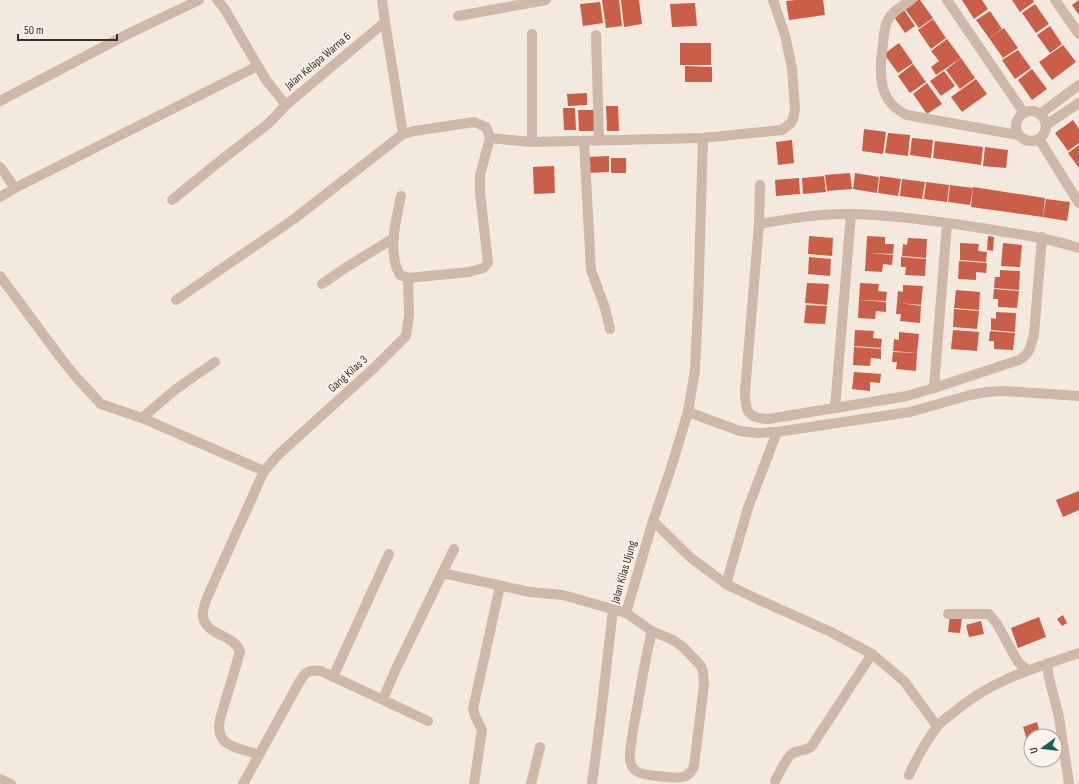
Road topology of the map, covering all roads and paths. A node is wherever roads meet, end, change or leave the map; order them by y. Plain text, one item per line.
1 (199, 0) edge
2 (218, 0) edge
3 (382, 0) edge
4 (546, 0) edge
5 (773, 0) edge
6 (911, 0) edge
7 (947, 0) edge
8 (1055, 0) edge
9 (458, 16) dead end
10 (385, 22) junction
11 (532, 34) dead end
12 (1079, 34) edge
13 (596, 35) dead end
14 (258, 66) junction
15 (1079, 85) edge
16 (0, 101) edge
17 (1079, 103) edge
18 (286, 105) junction
19 (1024, 113) junction
20 (1040, 114) junction
21 (1046, 125) junction
22 (403, 134) junction
23 (1018, 135) junction
24 (490, 138) junction
25 (703, 138) junction
26 (1039, 139) junction
27 (599, 140) junction
28 (584, 141) junction
29 (532, 142) junction
30 (0, 167) edge
31 (760, 185) dead end
32 (15, 188) junction
33 (401, 196) dead end
34 (0, 197) edge
35 (172, 200) dead end
36 (1079, 203) edge
37 (850, 214) junction
38 (947, 223) junction
39 (758, 224) junction
40 (1042, 237) junction
41 (394, 238) junction
42 (1079, 248) edge
43 (0, 276) edge
44 (408, 278) junction
45 (322, 284) dead end
46 (176, 300) dead end
47 (610, 329) dead end
48 (215, 362) dead end
49 (934, 388) junction
50 (1079, 396) edge
51 (835, 408) junction
52 (688, 412) junction
53 (142, 418) junction
54 (777, 432) junction
55 (264, 471) junction
56 (653, 521) junction
57 (454, 549) dead end
58 (389, 554) dead end
59 (442, 573) junction
60 (726, 584) junction
61 (500, 586) junction
62 (613, 610) junction
63 (626, 613) junction
64 (948, 614) dead end
65 (652, 631) junction
66 (1079, 653) edge
67 (872, 654) junction
68 (1047, 664) junction
69 (1027, 670) junction
70 (333, 677) junction
71 (383, 699) junction
72 (428, 720) dead end
73 (937, 726) junction
74 (540, 747) dead end
75 (259, 756) junction
76 (909, 775) dead end
77 (0, 779) edge
78 (775, 781) dead end
79 (11, 784) edge
80 (243, 784) edge
81 (474, 784) edge
82 (531, 784) edge
83 (592, 784) edge
84 (1069, 784) edge

1 - 16 street
2 - 14 street, Jalan Kelapa Warna 6
3 - 10 street
4 - 9 street
5 - 25 street
6 - 23 street
7 - 19 street
8 - 12 street
10 - 18 street, Jalan Kelapa Warna 6
10 - 22 street
11 - 29 street
13 - 27 street
14 - 18 street, Jalan Kelapa Warna 6
14 - 32 street
15 - 20 street
17 - 21 street
18 - 35 street
19 - 20 street
19 - 23 street
20 - 21 street
21 - 26 street
22 - 24 street
22 - 46 street
23 - 26 street
24 - 29 street
24 - 44 street
25 - 27 street
25 - 52 street, Jalan Kilas Ujung
26 - 36 street
27 - 28 street
28 - 29 street
28 - 47 street
30 - 32 street
31 - 39 street
32 - 34 street
33 - 41 street
37 - 38 street
37 - 39 street
37 - 51 street
38 - 40 street
38 - 49 street
39 - 51 street
40 - 42 street
40 - 49 street
41 - 44 street
41 - 45 street
43 - 53 street
44 - 55 street, Gang Kilas 3
48 - 53 street
49 - 51 street
50 - 54 street
52 - 54 street
52 - 56 street, Jalan Kilas Ujung
53 - 55 street
54 - 60 street
55 - 75 street, Gang Kilas 3
56 - 60 street
56 - 63 street, Jalan Kilas Ujung
57 - 59 street
58 - 70 street
59 - 61 street
59 - 71 street
60 - 67 street
61 - 62 street
61 - 81 street
62 - 63 street
62 - 83 street
63 - 65 street, Jalan Kilas Ujung
64 - 69 street
65 - 65 street, Jalan Kilas Ujung
66 - 68 street
67 - 73 street
67 - 78 street
68 - 69 street
68 - 84 street
69 - 73 street
70 - 71 street
70 - 75 street
71 - 72 street
73 - 76 street
74 - 82 street
75 - 80 street
77 - 79 street

